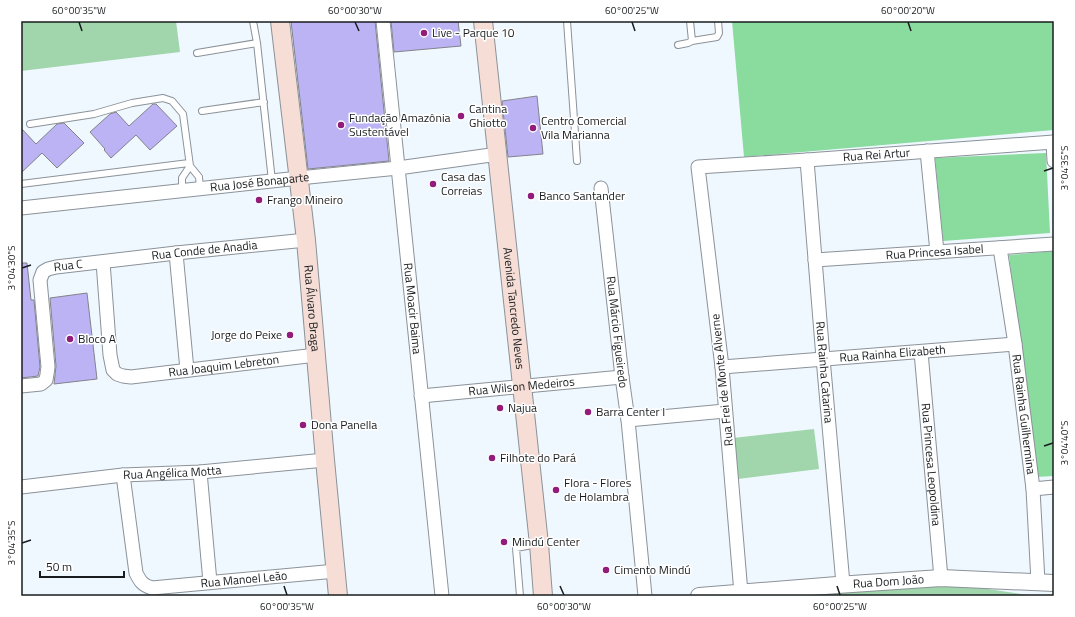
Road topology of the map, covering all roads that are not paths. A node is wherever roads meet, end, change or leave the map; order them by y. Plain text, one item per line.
1 (254, 21) edge
2 (280, 21) edge
3 (383, 21) edge
4 (483, 21) edge
5 (567, 21) edge
6 (690, 21) edge
7 (718, 21) edge
8 (692, 41) junction
9 (257, 43) junction
10 (678, 45) dead end
11 (197, 53) dead end
12 (264, 102) junction
13 (202, 111) dead end
14 (30, 124) dead end
15 (1054, 142) edge
16 (927, 151) junction
17 (498, 154) junction
18 (577, 160) dead end
19 (807, 160) junction
20 (1054, 161) edge
21 (190, 164) junction
22 (698, 167) joint
23 (398, 168) junction
24 (299, 178) junction
25 (272, 181) junction
26 (21, 184) edge
27 (200, 188) junction
28 (602, 188) dead end
29 (182, 190) junction
30 (21, 208) edge
31 (306, 240) junction
32 (1054, 244) edge
33 (1000, 248) junction
34 (936, 252) junction
35 (176, 253) junction
36 (815, 260) junction
37 (103, 262) junction
38 (1015, 344) junction
39 (921, 352) junction
40 (316, 355) junction
41 (823, 358) junction
42 (722, 367) junction
43 (187, 370) junction
44 (622, 377) junction
45 (21, 386) edge
46 (522, 386) junction
47 (421, 396) junction
48 (725, 411) junction
49 (628, 420) junction
50 (324, 460) junction
51 (200, 472) junction
52 (123, 475) junction
53 (21, 487) edge
54 (1054, 487) edge
55 (1033, 489) junction
56 (539, 544) junction
57 (336, 571) junction
58 (941, 578) junction
59 (210, 582) junction
60 (1038, 582) junction
61 (1054, 583) edge
62 (840, 586) junction
63 (741, 593) junction
64 (338, 596) edge
65 (442, 596) edge
66 (520, 596) edge
67 (544, 596) edge
68 (644, 596) edge
69 (699, 596) edge

1 - 9 lane
2 - 24 main road, Rua Álvaro Braga
3 - 23 street, Rua Moacir Baima
4 - 17 main road, Avenida Tancredo Neves
5 - 18 lane
6 - 8 lane
7 - 8 lane
8 - 10 lane
9 - 11 lane
9 - 12 lane
12 - 13 lane
12 - 25 lane
14 - 21 lane
15 - 16 street, Rua Rei Artur
15 - 20 street
16 - 19 street, Rua Rei Artur
16 - 34 street
17 - 23 street, Rua José Bonaparte
17 - 46 main road, Avenida Tancredo Neves
19 - 22 street, Rua Rei Artur
19 - 36 street, Rua Rainha Catarina
21 - 26 lane
21 - 27 lane
21 - 29 lane
22 - 42 street, Rua Frei de Monte Alverne
23 - 24 street, Rua José Bonaparte
23 - 47 street, Rua Moacir Baima
24 - 25 street, Rua José Bonaparte
24 - 31 main road, Rua Álvaro Braga
25 - 27 street, Rua José Bonaparte
27 - 29 street, Rua José Bonaparte
28 - 44 street, Rua Márcio Figueiredo
29 - 30 street, Rua José Bonaparte
31 - 35 street, Rua Conde de Anadia
31 - 40 main road, Rua Álvaro Braga
32 - 33 street, Rua Princesa Isabel
33 - 34 street, Rua Princesa Isabel
33 - 38 street, Rua Rainha Guilhermina
34 - 36 street, Rua Princesa Isabel
35 - 37 street, Rua Conde de Anadia
35 - 43 street
36 - 41 street, Rua Rainha Catarina
37 - 43 street, Rua Joaquim Lebreton
37 - 45 street, Rua C
38 - 39 street, Rua Rainha Elizabeth
38 - 55 street, Rua Rainha Guilhermina
39 - 41 street, Rua Rainha Elizabeth
39 - 58 street, Rua Princesa Leopoldina
40 - 43 street, Rua Joaquim Lebreton
40 - 50 main road, Rua Álvaro Braga
41 - 42 street, Rua Rainha Elizabeth
41 - 62 street, Rua Rainha Catarina
42 - 48 street, Rua Frei de Monte Alverne
44 - 46 street, Rua Wilson Medeiros
44 - 49 street, Rua Márcio Figueiredo
46 - 47 street, Rua Wilson Medeiros
46 - 56 main road, Avenida Tancredo Neves
47 - 65 street, Rua Moacir Baima
48 - 49 street
48 - 63 street, Rua Frei de Monte Alverne
49 - 68 street, Rua Márcio Figueiredo
50 - 51 street, Rua Angélica Motta
50 - 57 main road, Rua Álvaro Braga
51 - 52 street, Rua Angélica Motta
51 - 59 street
52 - 53 street, Rua Angélica Motta
52 - 59 street, Rua Manoel Leão
54 - 55 street
55 - 60 street, Rua Rainha Guilhermina
56 - 66 lane
56 - 67 main road, Avenida Tancredo Neves
57 - 59 street, Rua Manoel Leão
57 - 64 main road, Rua Álvaro Braga
58 - 60 street, Rua Dom João
58 - 62 street, Rua Dom João
60 - 61 street, Rua Dom João
62 - 63 street, Rua Dom João
63 - 69 street, Rua Dom João

